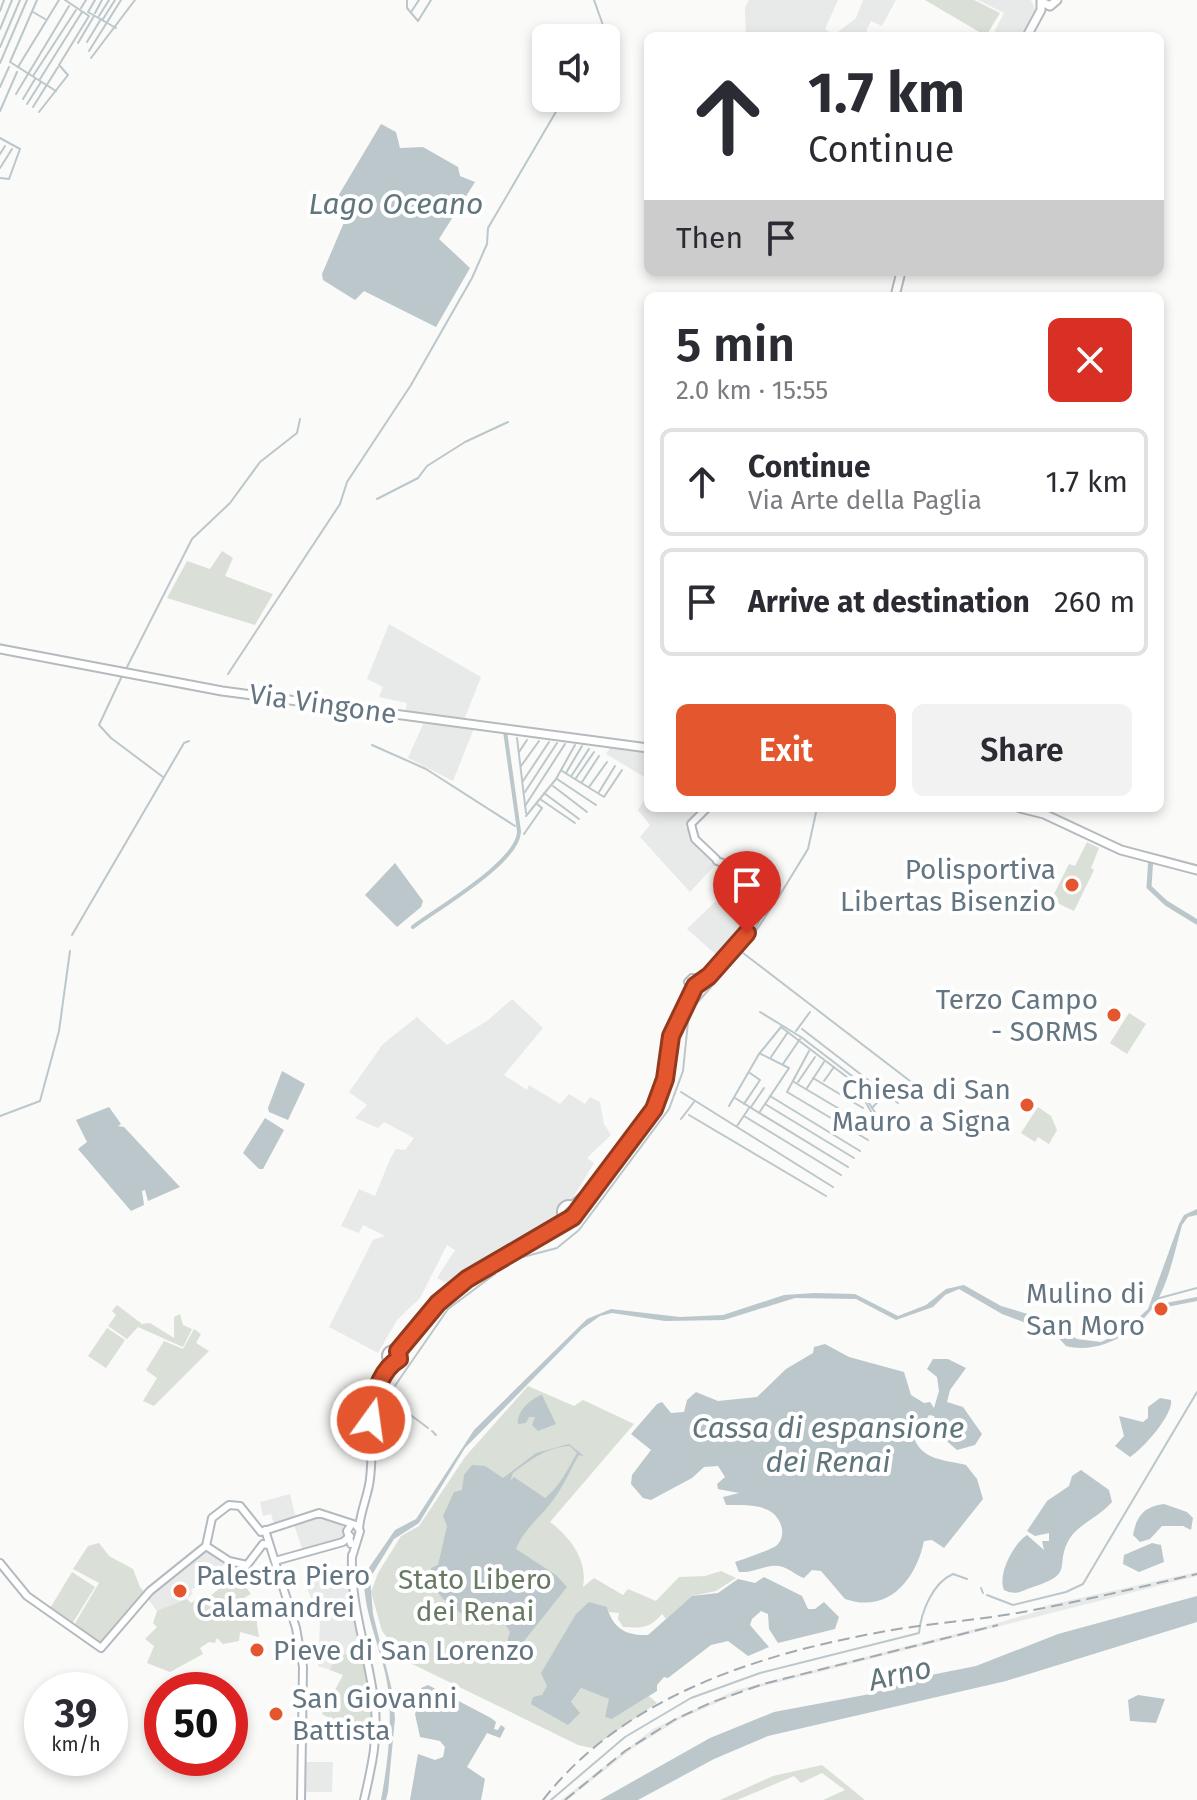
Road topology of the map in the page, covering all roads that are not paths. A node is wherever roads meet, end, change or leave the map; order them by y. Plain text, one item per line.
1 (1057, 0) edge
2 (1044, 3) edge
3 (1030, 32) edge
4 (0, 649) edge
5 (644, 747) edge
6 (703, 812) edge
7 (1038, 812) edge
8 (1197, 870) edge
9 (575, 1206) junction
10 (561, 1216) junction
11 (569, 1221) junction
12 (540, 1236) junction
13 (352, 1529) junction
14 (263, 1531) junction
15 (343, 1542) junction
16 (208, 1545) junction
17 (271, 1548) junction
18 (352, 1555) junction
19 (275, 1561) junction
20 (0, 1565) edge
21 (301, 1800) edge
22 (364, 1800) edge

1 - 2 main road
2 - 3 main road
4 - 5 main road, Via Vingone
6 - 9 main road
7 - 8 main road
9 - 10 main road
9 - 11 main road
10 - 11 main road
10 - 12 main road
11 - 12 main road
12 - 13 main road
13 - 14 main road
13 - 15 main road
13 - 18 main road
14 - 16 main road
14 - 17 main road
15 - 18 main road
15 - 19 main road
16 - 17 main road
16 - 20 main road
17 - 19 main road
18 - 22 main road
19 - 21 main road

